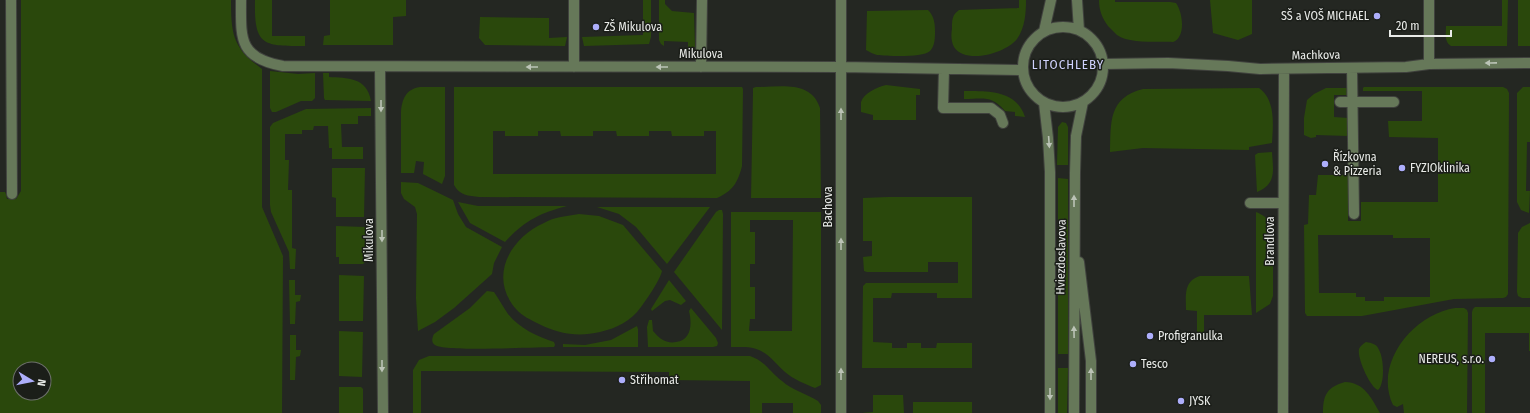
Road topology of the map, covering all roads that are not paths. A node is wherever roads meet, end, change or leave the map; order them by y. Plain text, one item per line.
1 (11, 0) edge
2 (241, 0) edge
3 (574, 0) edge
4 (702, 0) edge
5 (841, 0) edge
6 (1051, 0) edge
7 (1077, 0) edge
8 (1429, 0) edge
9 (1079, 30) junction
10 (1044, 31) junction
11 (1530, 63) edge
12 (1103, 64) junction
13 (1429, 64) junction
14 (380, 67) junction
15 (574, 67) junction
16 (701, 67) junction
17 (841, 67) junction
18 (1352, 68) junction
19 (944, 69) junction
20 (1284, 69) junction
21 (1022, 70) junction
22 (1083, 102) junction
23 (1340, 102) dead end
24 (1352, 102) junction
25 (1394, 102) dead end
26 (1044, 103) junction
27 (1003, 123) dead end
28 (12, 194) dead end
29 (1250, 203) dead end
30 (1283, 203) junction
31 (1354, 214) dead end
32 (1074, 218) junction
33 (383, 413) edge
34 (841, 413) edge
35 (1050, 413) edge
36 (1074, 413) edge
37 (1091, 413) edge
38 (1283, 413) edge

1 - 28 street
2 - 14 street, Mikulova
3 - 15 street
4 - 16 street
5 - 17 street, Bachova
6 - 10 street
7 - 9 street
8 - 13 street
9 - 10 street
9 - 12 street
10 - 21 street
11 -> 13 street, Machkova
12 - 20 street, Machkova
12 - 22 street
13 - 18 street, Machkova
15 -> 14 street, Mikulova
14 -> 33 street, Mikulova
16 -> 15 street, Mikulova
16 - 17 street, Mikulova
17 - 19 street, Mikulova
34 -> 17 street, Bachova
18 - 20 street, Machkova
18 - 24 street
19 - 21 street, Mikulova
19 - 27 street
20 - 30 street, Brandlova
21 - 26 street
22 - 26 street
32 -> 22 street, Hviezdoslavova
23 - 24 street
24 - 25 street
24 - 31 street
26 -> 35 street, Hviezdoslavova
29 - 30 street
30 - 38 street, Brandlova
36 -> 32 street, Hviezdoslavova
37 -> 32 street

